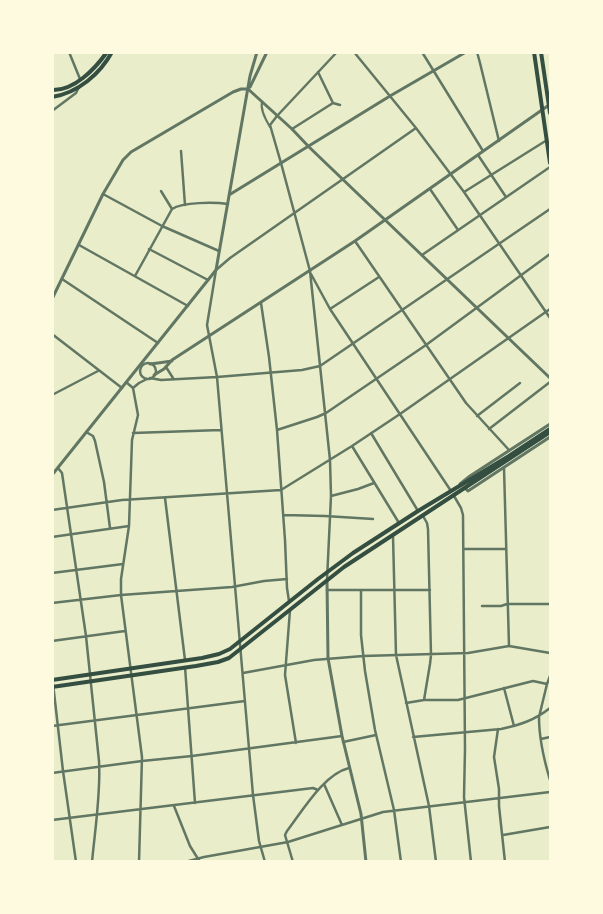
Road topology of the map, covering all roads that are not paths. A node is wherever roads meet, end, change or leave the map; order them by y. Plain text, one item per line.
1 (69, 52) edge
2 (107, 52) edge
3 (112, 52) edge
4 (257, 52) edge
5 (266, 52) edge
6 (337, 52) edge
7 (354, 52) edge
8 (422, 52) edge
9 (466, 52) edge
10 (477, 52) edge
11 (534, 52) edge
12 (541, 52) edge
13 (434, 71) junction
14 (318, 72) junction
15 (80, 79) junction
16 (79, 87) junction
17 (248, 89) junction
18 (52, 90) edge
19 (390, 96) junction
20 (52, 97) edge
21 (262, 102) junction
22 (333, 103) junction
23 (340, 105) dead end
24 (550, 105) edge
25 (542, 110) junction
26 (52, 111) edge
27 (550, 113) edge
28 (277, 116) junction
29 (270, 127) junction
30 (416, 128) junction
31 (292, 129) junction
32 (547, 140) junction
33 (499, 141) junction
34 (309, 146) junction
35 (181, 150) dead end
36 (483, 152) junction
37 (478, 156) junction
38 (550, 162) edge
39 (281, 163) junction
40 (550, 167) edge
41 (451, 174) junction
42 (491, 174) junction
43 (343, 180) junction
44 (430, 189) junction
45 (161, 191) dead end
46 (464, 192) junction
47 (104, 194) junction
48 (229, 195) junction
49 (506, 197) junction
50 (228, 204) junction
51 (185, 206) junction
52 (550, 208) edge
53 (172, 209) junction
54 (295, 213) junction
55 (480, 215) junction
56 (386, 220) junction
57 (162, 226) junction
58 (458, 230) junction
59 (355, 241) junction
60 (499, 244) junction
61 (79, 245) junction
62 (149, 249) junction
63 (219, 251) junction
64 (550, 254) edge
65 (422, 255) junction
66 (216, 270) junction
67 (310, 271) junction
68 (521, 275) junction
69 (135, 276) junction
70 (380, 276) junction
71 (62, 279) junction
72 (448, 279) junction
73 (208, 280) junction
74 (52, 298) edge
75 (261, 303) junction
76 (188, 306) junction
77 (478, 308) junction
78 (330, 309) junction
79 (550, 309) edge
80 (403, 310) junction
81 (546, 312) junction
82 (550, 318) edge
83 (52, 334) edge
84 (209, 337) junction
85 (509, 337) junction
86 (158, 343) junction
87 (353, 344) junction
88 (426, 345) junction
89 (172, 360) junction
90 (141, 364) junction
91 (148, 364) junction
92 (320, 366) junction
93 (166, 367) junction
94 (98, 371) junction
95 (140, 371) junction
96 (271, 372) junction
97 (154, 376) junction
98 (217, 377) junction
99 (149, 379) junction
100 (174, 379) junction
101 (377, 379) junction
102 (449, 379) junction
103 (550, 380) edge
104 (126, 382) junction
105 (520, 383) dead end
106 (132, 387) junction
107 (122, 388) junction
108 (52, 395) edge
109 (326, 413) junction
110 (400, 414) junction
111 (477, 416) junction
112 (550, 424) edge
113 (489, 429) junction
114 (221, 430) junction
115 (277, 430) junction
116 (550, 431) edge
117 (86, 432) junction
118 (133, 433) junction
119 (371, 433) junction
120 (550, 437) edge
121 (352, 446) junction
122 (510, 450) junction
123 (330, 460) junction
124 (504, 468) junction
125 (54, 471) edge
126 (374, 483) junction
127 (465, 488) junction
128 (281, 490) junction
129 (227, 493) junction
130 (452, 493) junction
131 (331, 496) junction
132 (164, 498) junction
133 (130, 499) junction
134 (107, 502) junction
135 (67, 508) junction
136 (52, 510) edge
137 (418, 511) junction
138 (284, 516) junction
139 (330, 516) junction
140 (423, 516) junction
141 (373, 519) dead end
142 (399, 523) junction
143 (129, 526) junction
144 (110, 528) junction
145 (71, 534) junction
146 (393, 534) junction
147 (52, 537) edge
148 (464, 549) junction
149 (506, 549) junction
150 (124, 564) junction
151 (77, 570) junction
152 (327, 572) junction
153 (52, 573) edge
154 (287, 579) junction
155 (327, 580) junction
156 (234, 587) junction
157 (176, 590) junction
158 (327, 590) junction
159 (362, 590) junction
160 (395, 590) junction
161 (430, 590) junction
162 (120, 595) junction
163 (81, 599) junction
164 (290, 602) junction
165 (52, 603) edge
166 (507, 604) junction
167 (550, 604) edge
168 (482, 606) dead end
169 (290, 610) junction
170 (125, 631) junction
171 (86, 636) junction
172 (52, 641) edge
173 (240, 642) junction
174 (508, 646) junction
175 (241, 649) junction
176 (550, 653) edge
177 (431, 654) junction
178 (464, 654) junction
179 (396, 655) junction
180 (363, 656) junction
181 (328, 658) junction
182 (185, 660) junction
183 (286, 666) junction
184 (186, 667) junction
185 (130, 669) junction
186 (243, 673) junction
187 (91, 674) junction
188 (52, 675) edge
189 (131, 675) junction
190 (550, 676) edge
191 (53, 680) edge
192 (92, 681) junction
193 (547, 684) junction
194 (53, 687) edge
195 (504, 688) junction
196 (465, 698) junction
197 (245, 700) junction
198 (424, 700) junction
199 (406, 704) junction
200 (189, 708) junction
201 (550, 708) edge
202 (136, 715) junction
203 (539, 717) junction
204 (95, 720) junction
205 (58, 725) junction
206 (52, 726) edge
207 (514, 726) junction
208 (498, 729) junction
209 (465, 732) junction
210 (376, 735) junction
211 (342, 736) junction
212 (413, 737) junction
213 (550, 737) edge
214 (541, 739) junction
215 (343, 742) junction
216 (296, 743) junction
217 (250, 748) junction
218 (192, 756) junction
219 (142, 761) junction
220 (100, 766) junction
221 (349, 768) junction
222 (63, 771) junction
223 (52, 772) edge
224 (550, 780) edge
225 (324, 784) junction
226 (318, 790) junction
227 (550, 792) edge
228 (253, 795) junction
229 (499, 798) junction
230 (464, 802) junction
231 (195, 803) junction
232 (174, 806) junction
233 (429, 806) junction
234 (140, 810) junction
235 (394, 810) junction
236 (96, 815) junction
237 (69, 818) junction
238 (362, 818) junction
239 (52, 820) edge
240 (342, 825) junction
241 (550, 827) edge
242 (502, 836) junction
243 (288, 842) junction
244 (261, 848) junction
245 (197, 858) junction
246 (366, 861) edge
247 (76, 862) edge
248 (92, 862) edge
249 (139, 862) edge
250 (185, 862) edge
251 (200, 862) edge
252 (265, 862) edge
253 (294, 862) edge
254 (361, 862) edge
255 (401, 862) edge
256 (436, 862) edge
257 (471, 862) edge
258 (505, 862) edge

1 - 15 street
2 - 15 main road
3 - 16 main road
4 - 17 street
5 - 17 street
6 - 14 street
7 - 19 street
8 - 13 street
9 - 13 street
10 - 33 street
11 - 25 main road
12 - 24 main road
13 - 19 street
13 - 36 street
14 - 22 street
14 - 28 street
15 - 18 main road
16 - 20 main road
16 - 26 street
17 - 21 street
17 - 47 street
17 - 48 street
19 - 30 street
19 - 34 street
21 - 28 street
21 - 29 street
22 - 23 street
22 - 31 street
24 - 25 street
24 - 27 main road
25 - 32 main road
25 - 33 street
28 - 29 street
28 - 31 street
29 - 39 street
30 - 41 street
30 - 43 street
31 - 34 street
32 - 38 main road
32 - 42 street
33 - 36 street
34 - 39 street
34 - 43 street
35 - 51 street
36 - 37 street
37 - 41 street
37 - 42 street
39 - 48 street
39 - 54 street
40 - 49 street
41 - 44 street
41 - 46 street
42 - 46 street
42 - 49 street
43 - 54 street
43 - 56 street
44 - 56 street
44 - 58 street
45 - 53 street
46 - 55 street
47 - 57 street
47 - 61 street
48 - 50 street
49 - 55 street
50 - 51 street
50 - 63 street
51 - 53 street
52 - 60 street
53 - 57 street
54 - 66 street
54 - 67 street
55 - 58 street
55 - 60 street
56 - 59 street
56 - 65 street
57 - 62 street
57 - 63 street
58 - 65 street
59 - 67 street
59 - 70 street
60 - 68 street
60 - 72 street
61 - 69 street
61 - 71 street
62 - 69 street
62 - 73 street
63 - 66 street
64 - 68 street
65 - 72 street
66 - 73 street
66 - 84 street
67 - 75 street
67 - 78 street
67 - 92 street
68 - 77 street
68 - 81 street
69 - 76 street
70 - 78 street
70 - 80 street
71 - 74 street
71 - 86 street
72 - 77 street
72 - 80 street
73 - 76 street
75 - 84 street
75 - 96 street
76 - 86 street
77 - 85 street
77 - 88 street
78 - 87 street
79 - 81 street
80 - 87 street
80 - 88 street
81 - 82 street
81 - 85 street
83 - 94 street
84 - 89 street
84 - 98 street
85 - 102 street
85 - 103 street
86 - 90 street
87 - 92 street
87 - 101 street
88 - 101 street
88 - 102 street
89 - 91 street
89 - 93 street
90 - 91 street
90 - 95 street
90 - 104 street
91 - 95 street
91 - 97 street
92 - 96 street
92 - 109 street
93 - 97 street
93 - 100 street
94 - 107 street
94 - 108 street
95 - 99 street
96 - 98 street
96 - 115 street
97 - 99 street
98 - 100 street
98 - 114 street
99 - 100 street
99 - 106 street
101 - 109 street
101 - 110 street
102 - 110 street
102 - 111 street
103 - 113 street
104 - 106 street
104 - 107 street
105 - 111 street
106 - 118 street
107 - 117 street
109 - 115 street
109 - 123 street
110 - 119 street
110 - 130 street
111 - 113 street
112 - 122 street
113 - 122 street
114 - 118 street
114 - 129 street
115 - 128 street
116 - 127 main road
116 - 130 main road
117 - 125 street
117 - 134 street
118 - 133 street
119 - 121 street
119 - 137 street
120 - 124 street
121 - 123 street
121 - 126 street
122 - 130 street
123 - 128 street
123 - 131 street
124 - 127 street
124 - 149 street
125 - 135 street
126 - 131 street
126 - 142 street
127 - 130 main road
128 - 129 street
128 - 138 street
129 - 132 street
129 - 156 street
130 - 137 main road
130 - 140 main road
130 - 148 street
131 - 139 street
132 - 133 street
132 - 157 street
133 - 134 street
133 - 143 street
134 - 135 street
134 - 144 street
135 - 136 street
135 - 145 street
137 - 142 main road
138 - 139 street
138 - 154 street
139 - 141 street
139 - 152 street
140 - 146 main road
140 - 161 street
142 - 152 main road
143 - 144 street
143 - 150 street
144 - 145 street
145 - 147 street
145 - 151 street
146 - 155 main road
146 - 160 street
148 - 149 street
148 - 178 street
149 - 166 street
150 - 151 street
150 - 162 street
151 - 153 street
151 - 163 street
152 - 155 street
152 - 164 main road
154 - 156 street
154 - 164 street
155 - 158 street
155 - 169 main road
156 - 157 street
156 - 173 street
157 - 162 street
157 - 182 street
158 - 159 street
158 - 181 street
159 - 160 street
159 - 180 street
160 - 161 street
160 - 179 street
161 - 177 street
162 - 163 street
162 - 170 street
163 - 165 street
163 - 171 street
164 - 173 main road
166 - 167 street
166 - 168 street
166 - 174 street
169 - 175 main road
169 - 183 street
170 - 171 street
170 - 185 street
171 - 172 street
171 - 187 street
173 - 175 street
173 - 182 main road
174 - 176 street
174 - 178 street
175 - 184 main road
175 - 186 street
177 - 178 street
177 - 179 street
177 - 198 street
178 - 196 street
179 - 180 street
179 - 199 street
180 - 181 street
180 - 210 street
181 - 183 street
181 - 211 street
182 - 185 main road
183 - 186 street
183 - 216 street
184 - 189 main road
184 - 200 street
185 - 187 main road
185 - 189 street
186 - 197 street
187 - 191 main road
187 - 192 street
188 - 191 street
189 - 192 main road
189 - 202 street
190 - 193 street
191 - 194 street
192 - 194 main road
192 - 204 street
193 - 195 street
193 - 203 street
194 - 205 street
195 - 196 street
195 - 207 street
196 - 198 street
196 - 209 street
197 - 200 street
197 - 217 street
198 - 199 street
199 - 212 street
200 - 202 street
200 - 218 street
201 - 203 street
202 - 204 street
202 - 219 street
203 - 207 street
203 - 214 street
204 - 205 street
204 - 220 street
205 - 206 street
205 - 222 street
207 - 208 street
208 - 209 street
208 - 229 street
209 - 212 street
209 - 230 street
210 - 215 street
210 - 235 street
211 - 215 street
211 - 216 street
212 - 233 street
213 - 214 street
214 - 224 street
215 - 221 street
216 - 217 street
217 - 218 street
217 - 228 street
218 - 219 street
218 - 231 street
219 - 220 street
219 - 234 street
220 - 222 street
220 - 236 street
221 - 225 street
221 - 238 street
222 - 223 street
222 - 237 street
225 - 226 street
225 - 240 street
226 - 228 street
226 - 243 street
227 - 229 street
228 - 231 street
228 - 244 street
229 - 230 street
229 - 242 street
230 - 233 street
230 - 257 street
231 - 232 street
232 - 234 street
232 - 245 street
233 - 235 street
233 - 256 street
234 - 236 street
234 - 249 street
235 - 238 street
235 - 255 street
236 - 237 street
236 - 248 street
237 - 239 street
237 - 247 street
238 - 240 street
238 - 246 street
240 - 243 street
241 - 242 street
242 - 258 street
243 - 244 street
243 - 253 street
244 - 245 street
244 - 252 street
245 - 250 street
245 - 251 street
246 - 254 street

